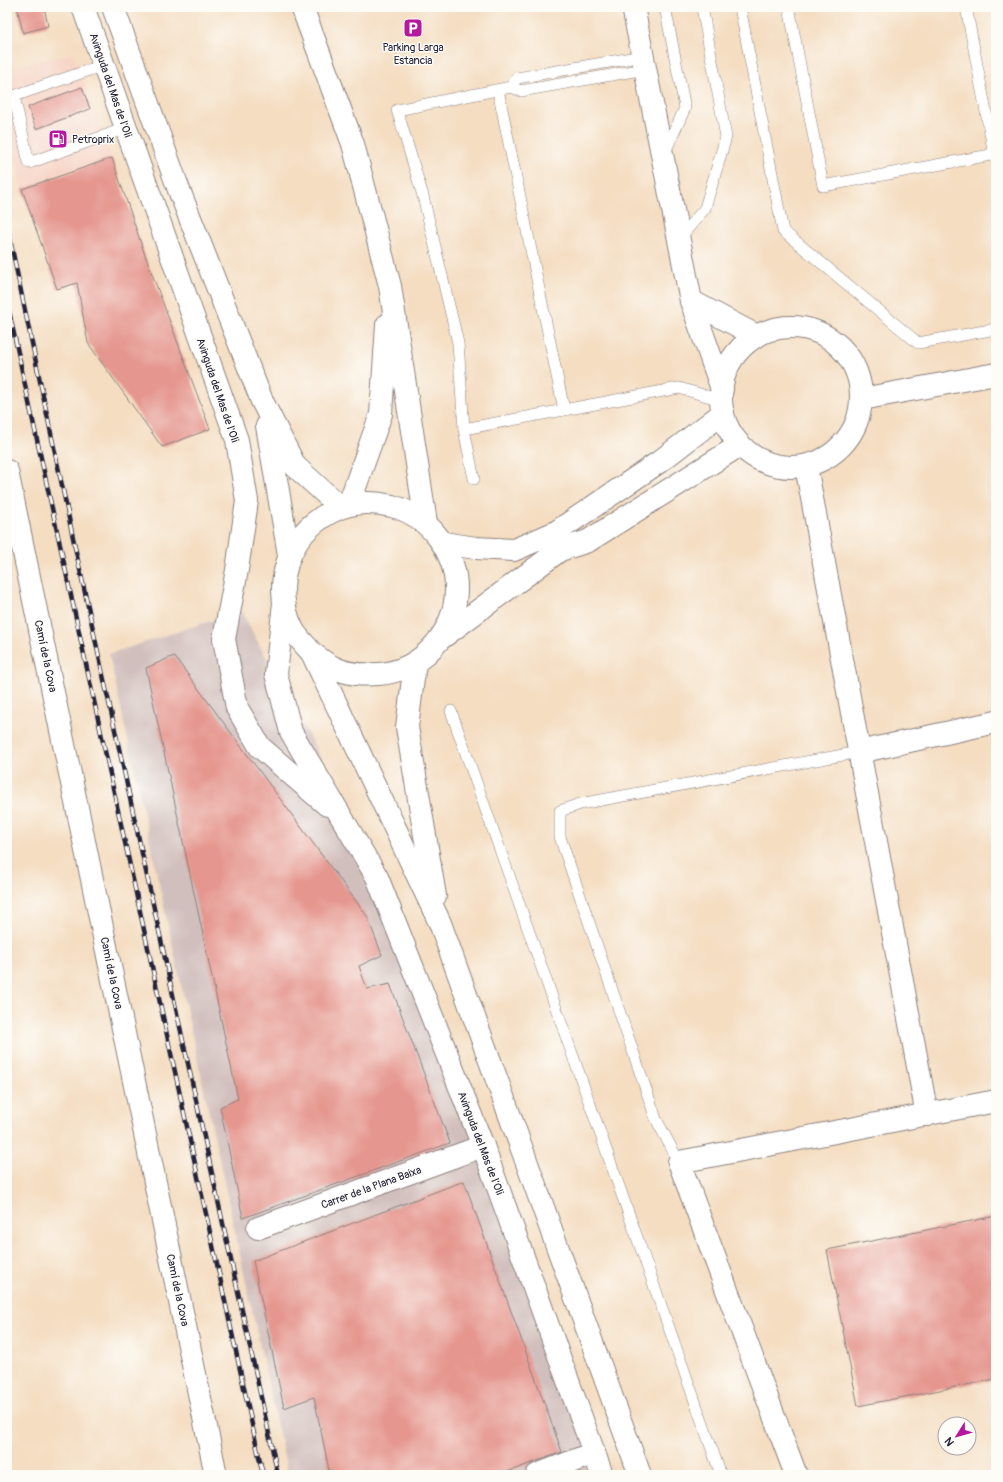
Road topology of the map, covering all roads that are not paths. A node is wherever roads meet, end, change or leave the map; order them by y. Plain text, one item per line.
1 (83, 7) edge
2 (113, 7) edge
3 (302, 7) edge
4 (633, 7) edge
5 (665, 7) edge
6 (702, 7) edge
7 (740, 7) edge
8 (789, 7) edge
9 (966, 7) edge
10 (644, 62) junction
11 (104, 65) junction
12 (498, 90) junction
13 (126, 128) junction
14 (995, 154) edge
15 (663, 157) junction
16 (679, 240) junction
17 (390, 286) junction
18 (691, 301) junction
19 (996, 329) edge
20 (757, 336) junction
21 (996, 374) edge
22 (862, 399) junction
23 (722, 400) junction
24 (262, 401) junction
25 (564, 410) junction
26 (464, 429) junction
27 (740, 445) junction
28 (806, 466) junction
29 (7, 471) edge
30 (474, 479) dead end
31 (345, 505) junction
32 (426, 523) junction
33 (443, 543) junction
34 (289, 555) junction
35 (284, 603) junction
36 (440, 639) junction
37 (312, 654) junction
38 (415, 663) junction
39 (452, 711) dead end
40 (996, 722) edge
41 (859, 752) junction
42 (342, 818) junction
43 (440, 923) junction
44 (996, 1101) edge
45 (926, 1115) junction
46 (483, 1146) junction
47 (679, 1162) junction
48 (258, 1228) dead end
49 (594, 1453) junction
50 (216, 1475) edge
51 (537, 1475) edge
52 (602, 1475) edge
53 (640, 1475) edge
54 (721, 1475) edge
55 (796, 1475) edge

1 - 11 street, Avinguda del Mas de l'Oli
2 - 24 street
3 - 17 street
4 - 10 street
5 - 15 lane
6 - 16 lane
7 - 19 lane
8 - 14 lane
9 - 14 lane
10 - 12 lane
10 - 15 street
11 - 13 street, Avinguda del Mas de l'Oli
11 - 13 lane
12 - 25 lane
12 - 26 lane
13 - 42 street, Avinguda del Mas de l'Oli
15 - 16 street
16 - 18 street
17 - 31 street
17 - 32 street
18 - 20 street
18 - 23 street
20 - 22 street
20 - 23 street
21 - 22 street
22 - 28 street
23 - 25 lane
23 - 27 street
23 - 33 street
24 - 31 street
24 - 34 street
25 - 26 lane
26 - 30 lane
27 - 28 street
27 - 36 street
28 - 41 street
29 - 50 street, Camí de la Cova
31 - 32 street
31 - 34 street
32 - 33 street
33 - 36 street
34 - 35 street
35 - 37 street
35 - 42 street, Avinguda del Mas de l'Oli
36 - 38 street
37 - 38 street
37 - 43 street
38 - 43 street
39 - 54 lane
40 - 41 street
41 - 45 street
41 - 47 lane
42 - 46 street, Avinguda del Mas de l'Oli
43 - 53 street
44 - 45 street
45 - 47 street
46 - 48 street, Carrer de la Plana Baixa
46 - 49 street, Avinguda del Mas de l'Oli
47 - 55 street
49 - 51 street
49 - 52 street, Avinguda del Mas de l'Oli

